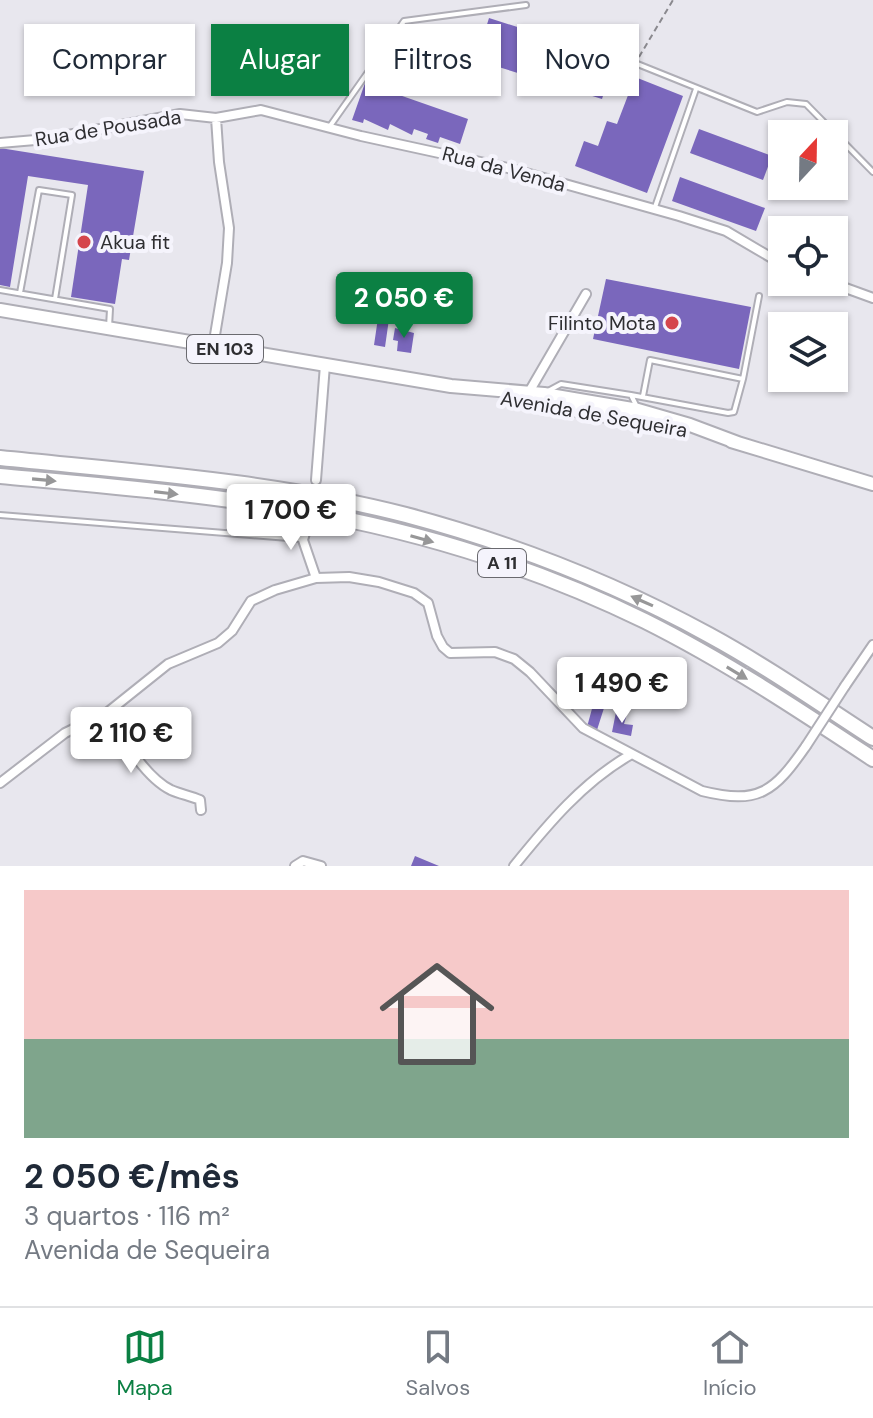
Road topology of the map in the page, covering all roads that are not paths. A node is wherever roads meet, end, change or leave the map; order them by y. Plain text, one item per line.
1 (526, 5) dead end
2 (639, 65) edge
3 (696, 89) junction
4 (216, 118) junction
5 (329, 128) junction
6 (0, 143) edge
7 (873, 172) edge
8 (654, 210) junction
9 (768, 256) edge
10 (848, 288) edge
11 (0, 290) edge
12 (20, 293) junction
13 (586, 294) dead end
14 (759, 296) dead end
15 (873, 296) edge
16 (55, 299) junction
17 (0, 310) edge
18 (109, 329) junction
19 (213, 347) junction
20 (325, 365) junction
21 (743, 379) junction
22 (451, 386) junction
23 (529, 392) junction
24 (557, 392) junction
25 (631, 395) junction
26 (643, 396) junction
27 (578, 409) junction
28 (638, 410) junction
29 (595, 412) junction
30 (738, 443) junction
31 (0, 458) edge
32 (0, 476) edge
33 (316, 480) tunnel mouth
34 (873, 484) edge
35 (0, 515) edge
36 (307, 526) tunnel mouth
37 (303, 540) junction
38 (316, 578) junction
39 (873, 645) edge
40 (108, 712) junction
41 (873, 738) edge
42 (630, 755) junction
43 (873, 759) edge
44 (0, 783) edge
45 (201, 810) dead end
46 (295, 866) edge
47 (321, 866) edge
48 (514, 866) edge

1 - 5 lane
2 - 3 lane
3 - 7 lane
3 - 8 lane
4 - 5 street, Rua da Venda
4 - 6 street, Rua de Pousada
4 - 19 street
5 - 8 street, Rua da Venda
8 - 9 street, Rua da Venda
10 - 15 street
11 - 12 lane
12 - 16 lane
12 - 16 lane
13 - 23 street
14 - 21 lane
16 - 18 lane
17 - 18 main road, Avenida de Sequeira / EN 103
18 - 19 main road, Avenida de Sequeira / EN 103
19 - 20 main road, Avenida de Sequeira / EN 103
20 - 22 main road, Avenida de Sequeira / EN 103
20 - 33 street
21 - 26 lane
21 - 26 lane
22 - 23 main road, Avenida de Sequeira / EN 103
22 - 27 main road, Avenida de Sequeira / EN 103
23 - 24 main road, Avenida de Sequeira / EN 103
24 - 25 lane
24 - 27 lane
24 - 28 main road, Avenida de Sequeira / EN 103
25 - 26 lane
25 - 28 lane
27 - 29 main road, Avenida de Sequeira / EN 103
28 - 29 lane
28 - 30 main road, Avenida de Sequeira / EN 103
29 - 30 main road, Avenida de Sequeira / EN 103
30 - 34 main road, Avenida de Sequeira / EN 103
41 -> 31 highway, A 11
32 -> 43 highway, A 11
35 - 37 lane
36 - 37 street
37 - 38 street
38 - 40 street
38 - 42 street
39 - 42 street, bridge
40 - 44 street
40 - 45 street
42 - 48 street
46 - 47 street

